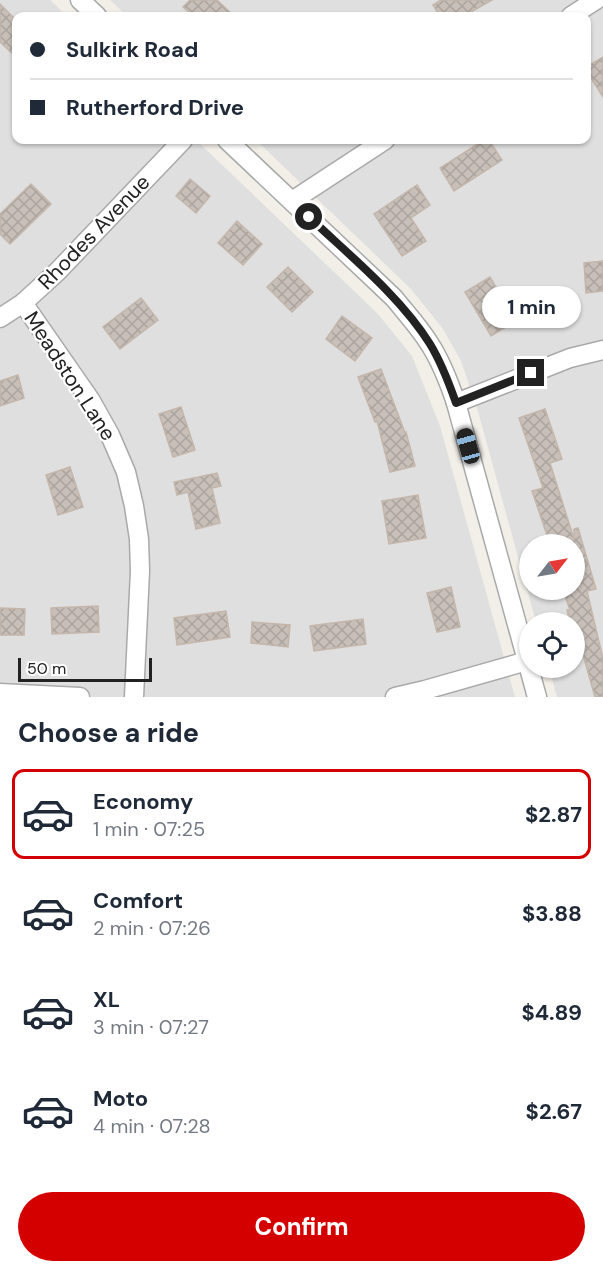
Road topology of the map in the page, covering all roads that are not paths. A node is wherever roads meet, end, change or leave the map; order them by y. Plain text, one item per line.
1 (80, 0) edge
2 (596, 0) edge
3 (93, 12) edge
4 (577, 12) edge
5 (179, 144) edge
6 (231, 144) edge
7 (379, 144) edge
8 (292, 201) junction
9 (23, 303) junction
10 (0, 318) edge
11 (603, 350) edge
12 (456, 403) junction
13 (519, 632) edge
14 (519, 663) edge
15 (532, 678) edge
16 (0, 693) edge
17 (80, 697) edge
18 (134, 697) edge
19 (395, 697) edge
20 (537, 697) edge

1 - 3 street
2 - 4 street
5 - 9 street, Rhodes Avenue
6 - 8 street
7 - 8 street
8 - 12 street
9 - 10 street, Rhodes Avenue
9 - 18 street, Meadston Lane
11 - 12 street
12 - 13 street
14 - 19 street
15 - 20 street
16 - 17 street

